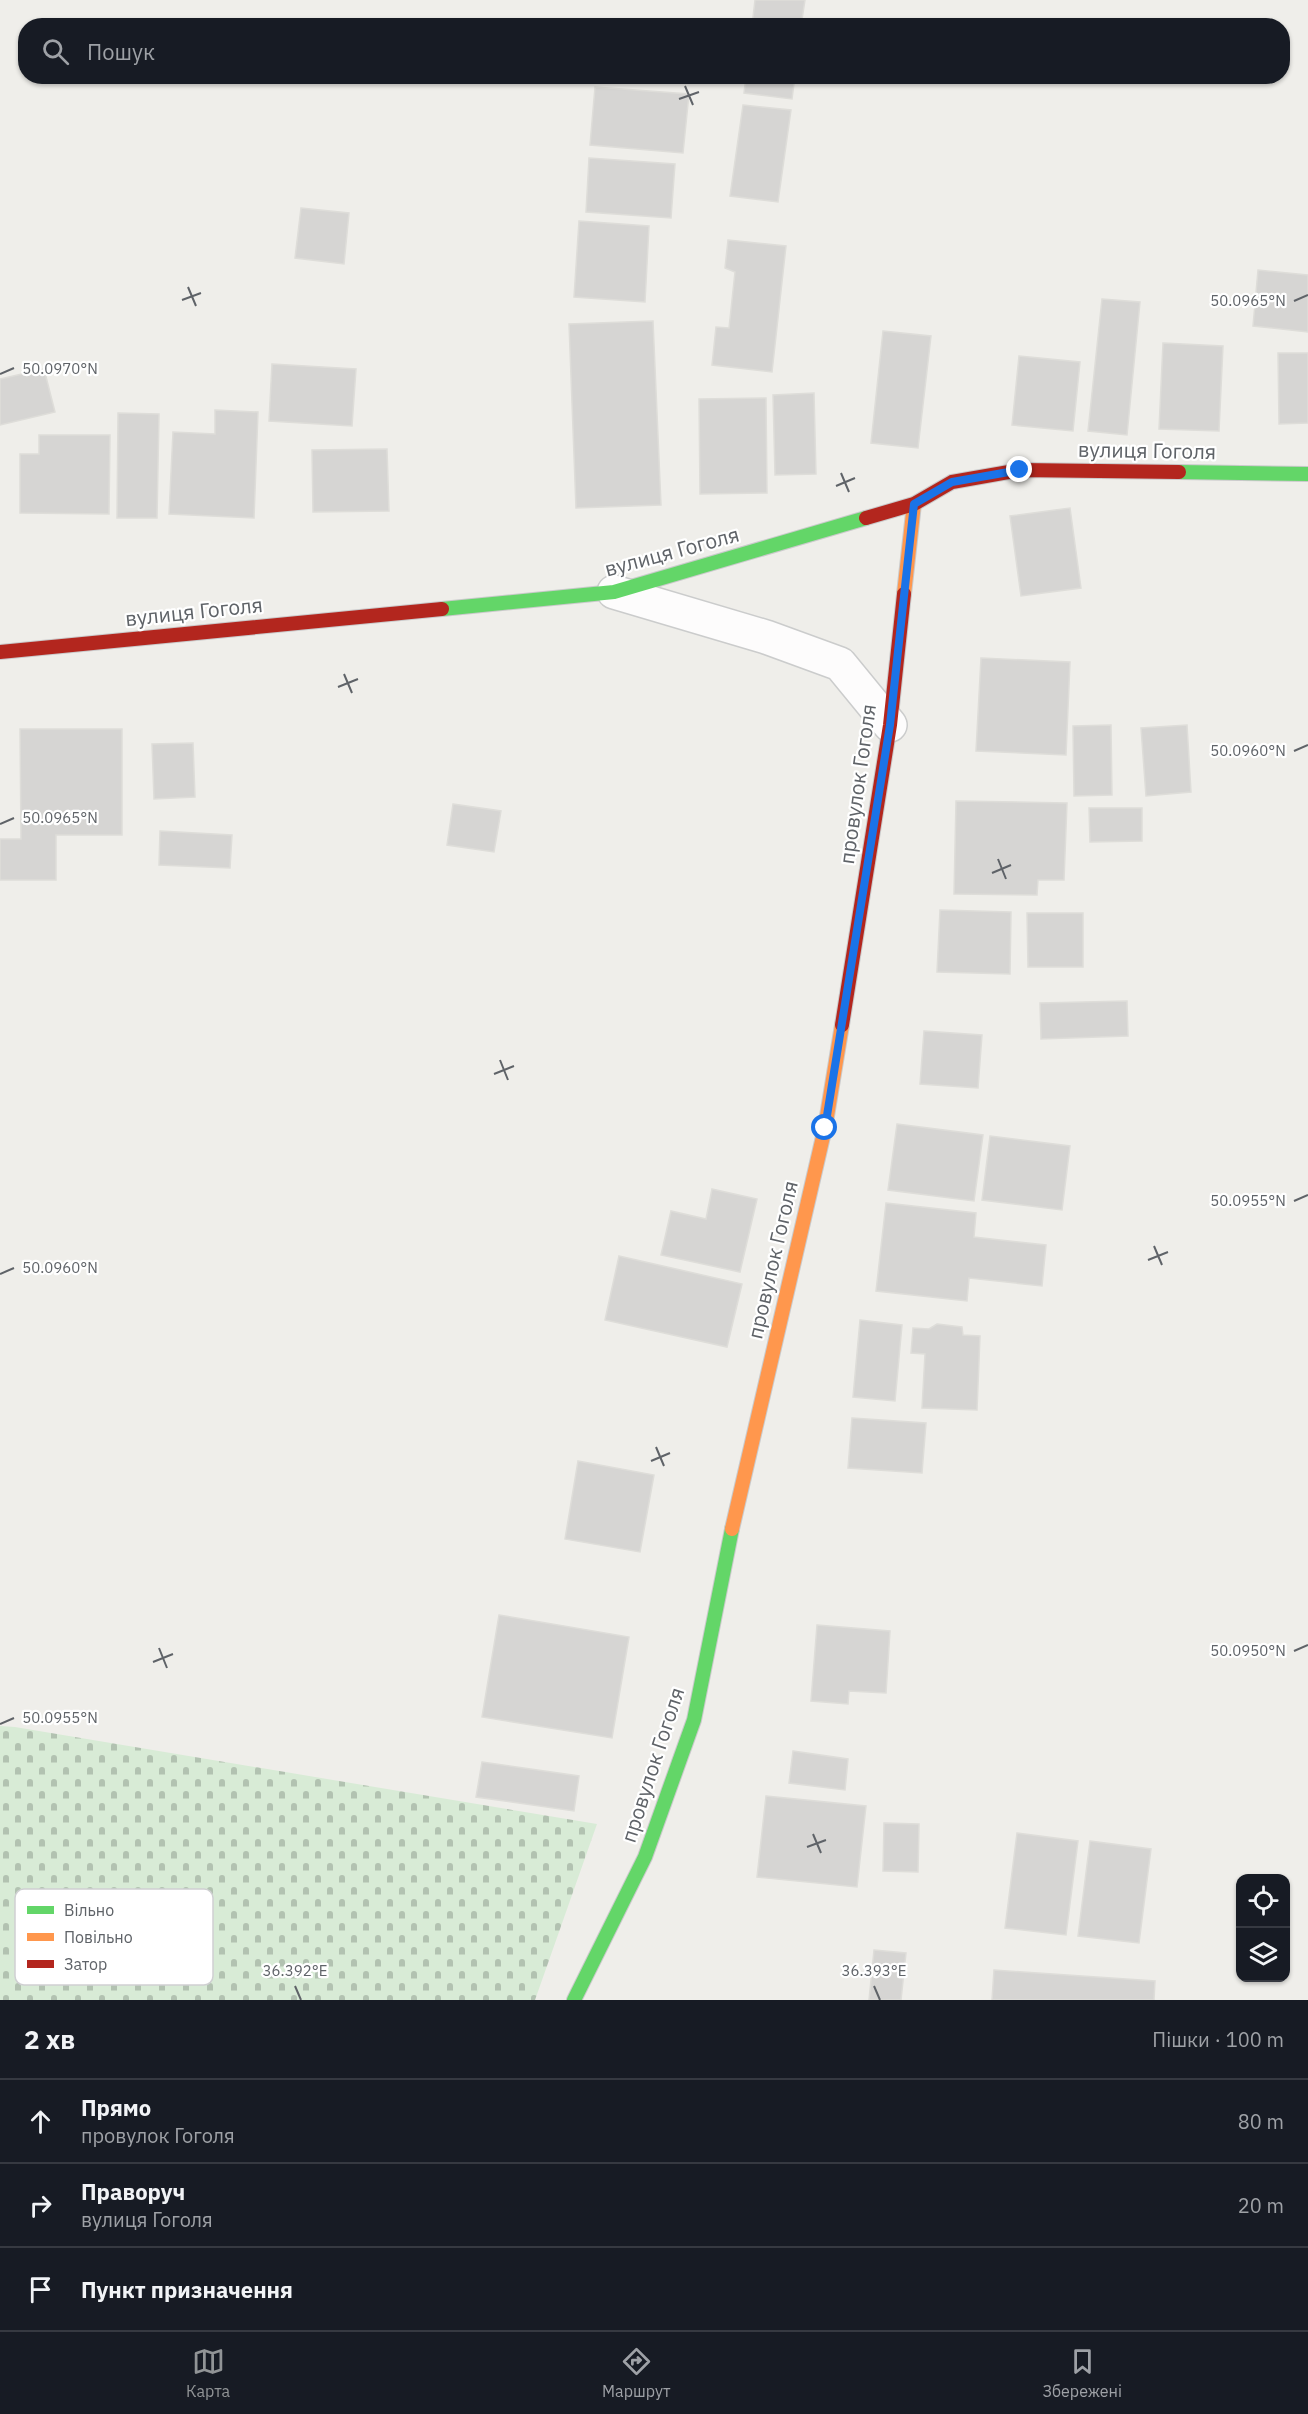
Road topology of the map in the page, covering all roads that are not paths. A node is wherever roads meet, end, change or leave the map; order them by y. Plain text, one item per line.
1 (1308, 474) edge
2 (914, 504) junction
3 (614, 592) junction
4 (0, 652) edge
5 (890, 725) junction
6 (574, 2000) edge

1 - 2 street, вулиця Гоголя
2 - 3 street, вулиця Гоголя
2 - 5 street, провулок Гоголя
3 - 4 street, вулиця Гоголя
3 - 5 street
5 - 6 street, провулок Гоголя

